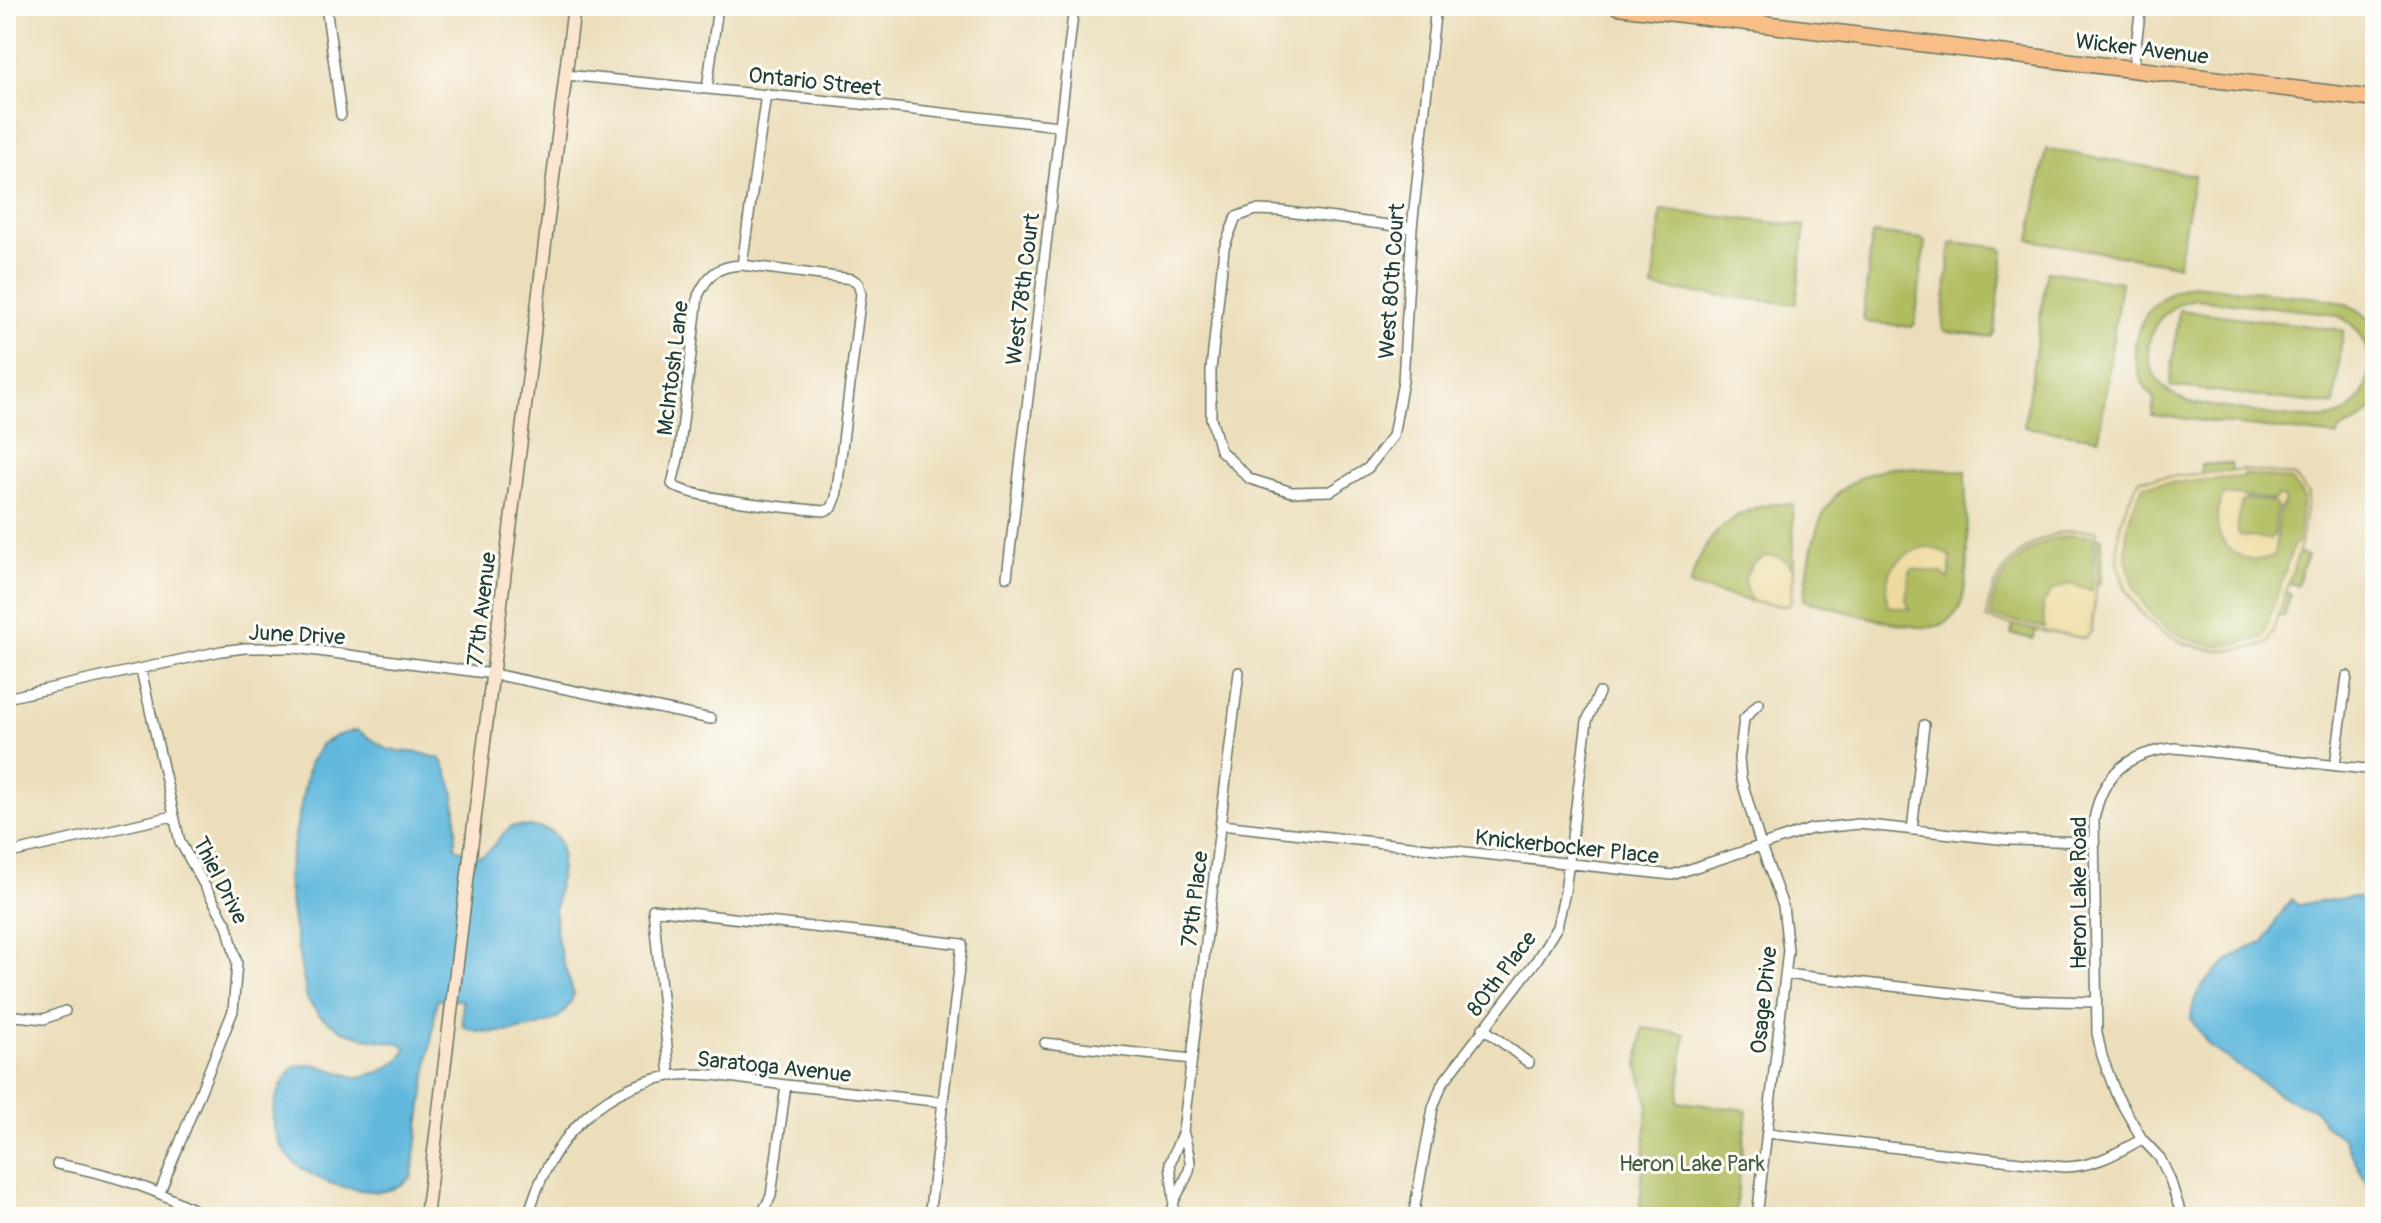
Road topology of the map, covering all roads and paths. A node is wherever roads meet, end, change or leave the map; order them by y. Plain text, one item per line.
1 (326, 6) edge
2 (574, 6) edge
3 (718, 6) edge
4 (1074, 6) edge
5 (1436, 6) edge
6 (1617, 6) edge
7 (2141, 6) edge
8 (2133, 69) junction
9 (566, 75) junction
10 (707, 89) junction
11 (766, 94) junction
12 (2375, 99) edge
13 (341, 115) dead end
14 (1059, 126) junction
15 (1412, 228) junction
16 (742, 265) junction
17 (1007, 577) dead end
18 (141, 670) junction
19 (1239, 672) dead end
20 (493, 674) junction
21 (2347, 676) dead end
22 (1599, 693) dead end
23 (6, 698) edge
24 (1759, 703) dead end
25 (711, 719) dead end
26 (1924, 725) dead end
27 (2335, 765) junction
28 (2375, 770) edge
29 (173, 816) junction
30 (1221, 825) junction
31 (1912, 830) junction
32 (2094, 842) junction
33 (1761, 846) junction
34 (6, 854) edge
35 (1568, 864) junction
36 (1785, 974) junction
37 (2096, 1002) junction
38 (65, 1011) dead end
39 (6, 1015) edge
40 (1483, 1028) junction
41 (1045, 1043) dead end
42 (1192, 1059) junction
43 (1529, 1063) dead end
44 (670, 1076) junction
45 (786, 1085) junction
46 (943, 1102) junction
47 (1183, 1131) junction
48 (1767, 1133) junction
49 (2142, 1139) junction
50 (57, 1164) dead end
51 (160, 1192) junction
52 (1174, 1201) junction
53 (208, 1217) edge
54 (426, 1217) edge
55 (528, 1217) edge
56 (760, 1217) edge
57 (929, 1217) edge
58 (1172, 1217) edge
59 (1413, 1217) edge
60 (1757, 1217) edge
61 (2182, 1217) edge

1 - 13 street
2 - 9 street, 77th Avenue
3 - 10 street
4 - 14 street, West 78th Court
5 - 15 street, West 80th Court
6 - 8 highway, Wicker Avenue
7 - 8 street
8 - 12 highway, Wicker Avenue
9 - 10 street, Ontario Street
9 - 20 street, 77th Avenue
10 - 11 street, Ontario Street
11 - 14 street, Ontario Street
11 - 16 street
14 - 17 street, West 78th Court
15 - 15 street, West 80th Court
16 - 16 street, Mclntosh Lane
18 - 20 street, June Drive
18 - 23 street, June Drive
18 - 29 street, Thiel Drive
19 - 30 street, 79th Place
20 - 25 street, June Drive
20 - 54 street, 77th Avenue
21 - 27 street
22 - 35 street, 80th Place
24 - 33 street, Osage Drive
26 - 31 street
27 - 28 street, Heron Lake Road
27 - 32 street, Heron Lake Road
29 - 34 street
29 - 51 street, Thiel Drive
30 - 35 street, Knickerbocker Place
30 - 42 street, 79th Place
31 - 32 street, Knickerbocker Place
31 - 33 street, Knickerbocker Place
32 - 37 street, Heron Lake Road
33 - 35 street, Knickerbocker Place
33 - 36 street, Osage Drive
35 - 40 street, 80th Place
36 - 37 street
36 - 48 street, Osage Drive
37 - 49 street, Heron Lake Road
38 - 39 street
40 - 43 street
40 - 59 street, 80th Place
41 - 42 street
42 - 47 street, 79th Place
44 - 45 street, Saratoga Avenue
44 - 46 street
44 - 55 street, Saratoga Avenue
45 - 46 street, Saratoga Avenue
45 - 56 street
46 - 57 street
47 - 52 street, 79th Place
47 - 52 street, 79th Place
48 - 49 street
48 - 60 street, Osage Drive
49 - 61 street, Heron Lake Road
50 - 51 street
51 - 53 street
52 - 58 street, 79th Place

